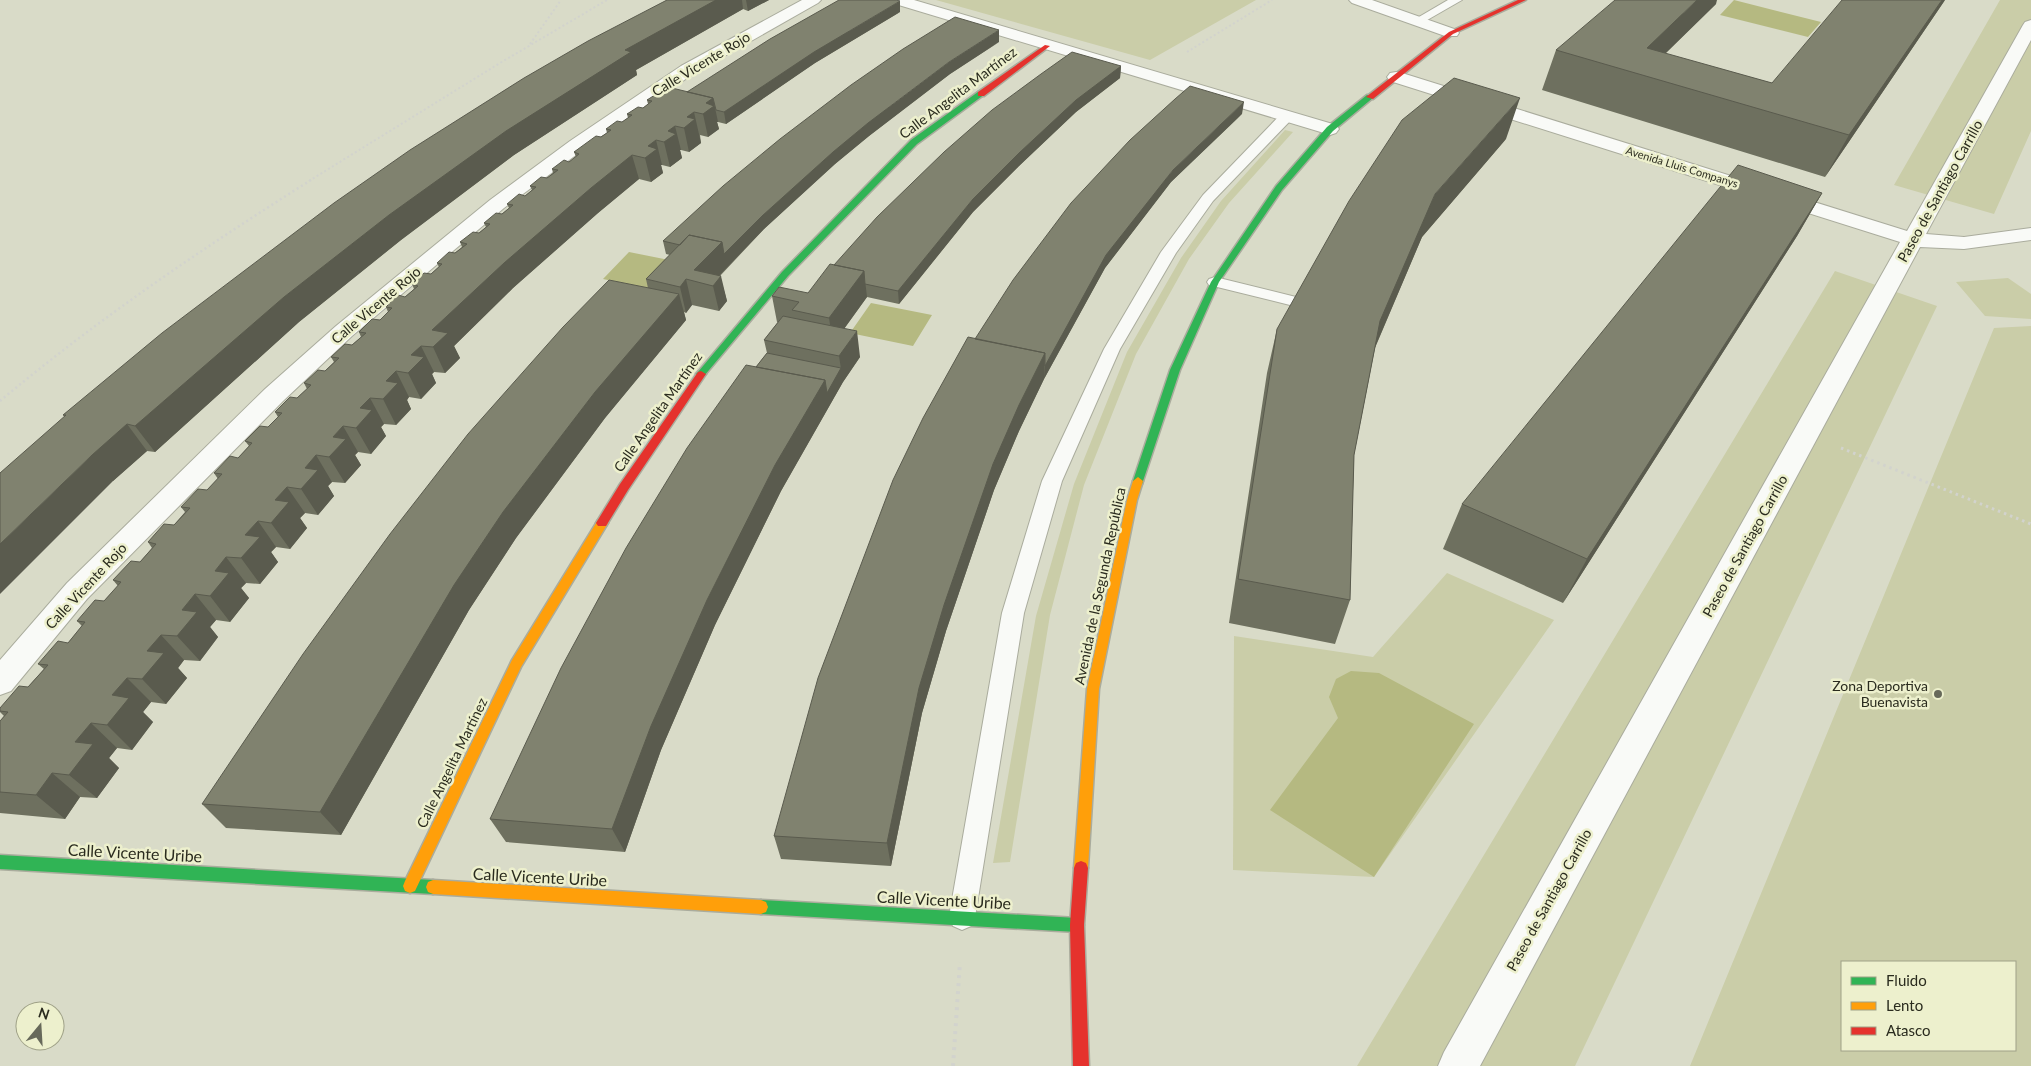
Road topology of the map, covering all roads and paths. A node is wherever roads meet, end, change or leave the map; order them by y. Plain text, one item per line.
1 (561, 0) edge
2 (607, 0) edge
3 (813, 0) edge
4 (897, 0) edge
5 (1272, 0) edge
6 (1357, 0) edge
7 (1456, 0) edge
8 (1523, 0) edge
9 (1418, 21) junction
10 (2031, 25) edge
11 (1451, 33) junction
12 (1047, 46) junction
13 (528, 47) junction
14 (1149, 76) junction
15 (1396, 77) junction
16 (1287, 116) junction
17 (1330, 129) junction
18 (2031, 234) edge
19 (1914, 240) junction
20 (1215, 282) junction
21 (1306, 304) edge
22 (0, 401) edge
23 (1807, 434) junction
24 (2031, 524) edge
25 (0, 682) edge
26 (0, 862) edge
27 (410, 886) junction
28 (962, 917) junction
29 (1078, 925) junction
30 (953, 1066) edge
31 (1081, 1066) edge
32 (1458, 1066) edge

1 - 13 path
2 - 13 path
3 - 25 street, Calle Vicente Rojo
4 - 12 street
5 - 14 path
6 - 9 street
7 - 9 lane
8 - 11 street, Avenida de la Segunda República
9 - 11 street
10 - 19 street, Paseo de Santiago Carrillo
11 - 15 street, Avenida de la Segunda República
12 - 14 street
12 - 27 street, Calle Angelita Martínez
13 - 22 path
14 - 16 street
15 - 17 street, Avenida de la Segunda República
15 - 19 street, Avenida Lluis Companys
16 - 17 street
16 - 28 lane
17 - 20 street, Avenida de la Segunda República
18 - 19 street, Avenida Lluis Companys
19 - 23 street, Paseo de Santiago Carrillo
20 - 21 lane
20 - 29 street, Avenida de la Segunda República
23 - 24 path
23 - 32 street, Paseo de Santiago Carrillo
26 - 27 street, Calle Vicente Uribe
27 - 28 street, Calle Vicente Uribe
28 - 29 street, Calle Vicente Uribe
28 - 30 path
29 - 31 street, Avenida de la Segunda República

